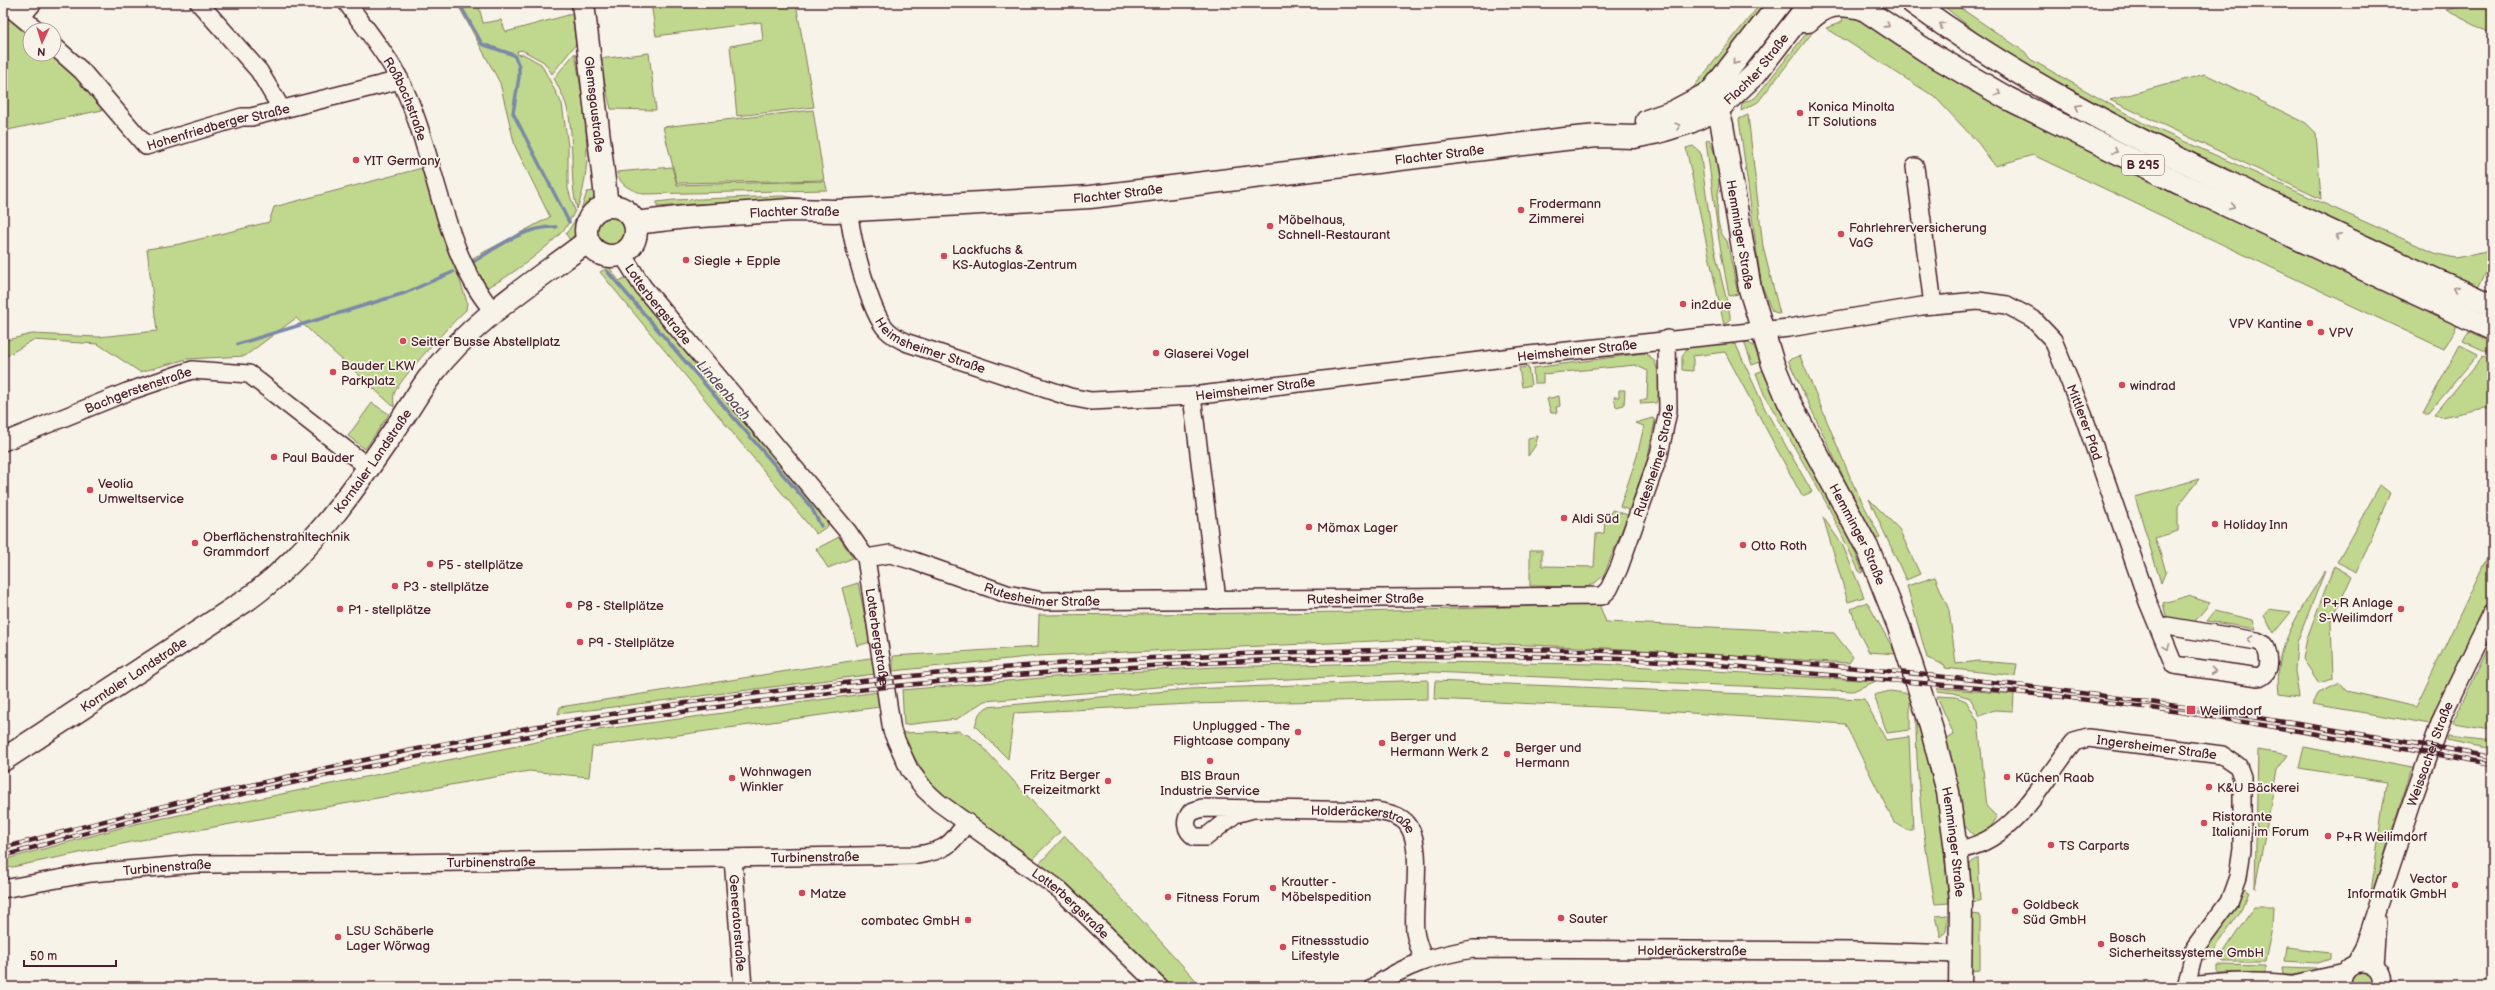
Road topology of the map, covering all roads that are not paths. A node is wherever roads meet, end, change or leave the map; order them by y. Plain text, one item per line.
1 (4, 3) edge
2 (33, 3) edge
3 (199, 3) edge
4 (347, 3) edge
5 (583, 3) edge
6 (1780, 3) edge
7 (1810, 3) edge
8 (1913, 3) edge
9 (1859, 6) edge
10 (22, 16) junction
11 (1796, 21) junction
12 (28, 22) edge
13 (62, 53) edge
14 (400, 80) junction
15 (1715, 100) junction
16 (281, 108) junction
17 (1915, 167) dead end
18 (607, 206) junction
19 (849, 210) junction
20 (635, 223) junction
21 (588, 241) junction
22 (622, 254) junction
23 (1933, 305) junction
24 (2492, 305) edge
25 (494, 312) junction
26 (2492, 329) edge
27 (1762, 331) junction
28 (1667, 339) junction
29 (1192, 396) junction
30 (3, 442) edge
31 (368, 467) junction
32 (866, 558) junction
33 (1217, 600) junction
34 (2492, 613) edge
35 (2160, 630) junction
36 (3, 760) edge
37 (1253, 809) dead end
38 (967, 822) junction
39 (1956, 850) junction
40 (733, 858) junction
41 (3, 889) edge
42 (2379, 900) junction
43 (1961, 954) junction
44 (1424, 961) junction
45 (2375, 966) junction
46 (2347, 974) edge
47 (2302, 986) edge
48 (743, 987) edge
49 (1160, 987) edge
50 (1374, 987) edge
51 (1960, 987) edge
52 (2186, 987) edge
53 (2382, 987) edge

1 - 10 street
2 - 10 street
3 - 16 street
4 - 14 street, Roßbachstraße
5 - 18 main road, Glemsgaustraße
6 -> 15 main road, Flachter Straße
7 - 11 main road, Flachter Straße
24 -> 8 main road, B 295
9 - 11 main road
9 -> 26 main road, B 295
10 - 12 street
11 - 15 main road, Flachter Straße
13 - 16 street, Hohenfriedberger Straße
14 - 16 street, Hohenfriedberger Straße
14 - 25 street, Roßbachstraße
15 - 19 main road, Flachter Straße
15 - 27 main road, Hemminger Straße
17 - 23 street
18 - 20 main road
18 - 21 main road
19 - 20 main road, Flachter Straße
19 - 29 street, Heimsheimer Straße
20 - 22 main road
21 - 22 main road
21 - 25 main road, Korntaler Landstraße
22 - 32 street, Lotterbergstraße
23 - 27 street, Mittlerer Pfad
23 - 35 street, Mittlerer Pfad
25 - 31 main road, Korntaler Landstraße
27 - 28 street, Heimsheimer Straße
27 - 39 main road, Hemminger Straße
28 - 29 street, Heimsheimer Straße
28 - 33 street, Rutesheimer Straße
29 - 33 street
30 - 31 street, Bachgerstenstraße
31 - 36 main road, Korntaler Landstraße
32 - 33 street, Rutesheimer Straße
32 - 38 street, Lotterbergstraße
34 - 42 street, Weissacher Straße
35 -> 35 street, Mittlerer Pfad
37 - 44 street, Holderäckerstraße
38 - 40 street, Turbinenstraße
38 - 49 street, Lotterbergstraße
39 - 43 main road, Hemminger Straße
39 - 52 street, Ingersheimer Straße
40 - 41 street, Turbinenstraße
40 - 48 street, Generatorstraße
42 - 45 street, Weissacher Straße
42 - 46 street, Weissacher Straße
43 - 44 street, Holderäckerstraße
43 - 51 main road, Hemminger Straße
44 - 50 street, Holderäckerstraße
45 - 46 street
45 - 53 street
46 - 47 street
47 - 52 street

